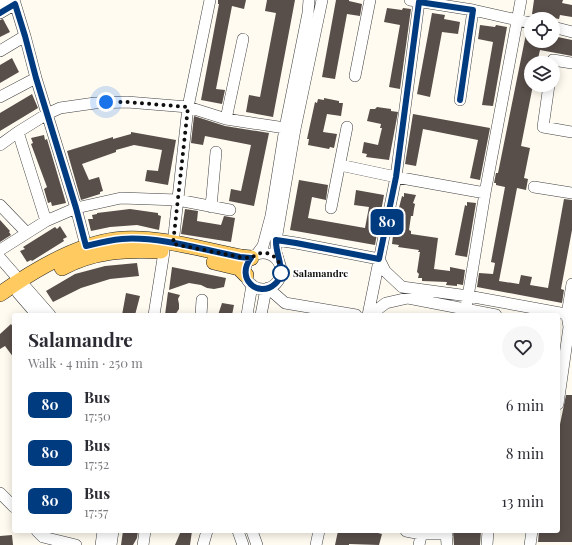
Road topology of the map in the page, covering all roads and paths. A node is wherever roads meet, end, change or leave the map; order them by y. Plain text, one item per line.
1 (210, 0) edge
2 (309, 0) edge
3 (322, 0) edge
4 (370, 0) edge
5 (521, 0) edge
6 (0, 1) edge
7 (12, 1) edge
8 (415, 1) edge
9 (473, 10) junction
10 (0, 13) edge
11 (517, 20) junction
12 (524, 22) edge
13 (560, 29) edge
14 (572, 32) edge
15 (25, 36) junction
16 (243, 39) dead end
17 (0, 50) edge
18 (560, 61) edge
19 (572, 63) edge
20 (355, 76) dead end
21 (36, 78) junction
22 (548, 92) edge
23 (0, 98) edge
24 (460, 100) dead end
25 (188, 107) junction
26 (47, 114) junction
27 (226, 119) junction
28 (347, 127) dead end
29 (285, 128) junction
30 (18, 132) junction
31 (572, 132) edge
32 (0, 146) edge
33 (216, 152) dead end
34 (340, 166) junction
35 (396, 177) junction
36 (534, 186) dead end
37 (486, 193) junction
38 (572, 194) edge
39 (178, 200) junction
40 (0, 205) edge
41 (211, 207) junction
42 (76, 208) junction
43 (331, 208) dead end
44 (230, 210) dead end
45 (46, 220) junction
46 (26, 232) junction
47 (276, 240) junction
48 (86, 246) junction
49 (168, 248) junction
50 (0, 250) edge
51 (254, 256) junction
52 (0, 258) edge
53 (379, 259) junction
54 (279, 262) junction
55 (249, 280) junction
56 (572, 284) edge
57 (21, 287) junction
58 (267, 289) junction
59 (0, 294) edge
60 (468, 296) junction
61 (202, 300) dead end
62 (0, 306) edge
63 (36, 313) edge
64 (48, 313) edge
65 (154, 313) edge
66 (201, 313) edge
67 (247, 313) edge
68 (261, 313) edge
69 (343, 313) edge
70 (369, 313) edge
71 (372, 313) edge
72 (466, 313) edge
73 (559, 313) edge
74 (560, 313) edge
75 (570, 315) edge
76 (560, 325) edge
77 (571, 327) edge
78 (560, 392) edge
79 (0, 492) edge
80 (12, 505) edge
81 (39, 533) edge
82 (104, 533) edge
83 (113, 533) edge
84 (145, 533) edge
85 (206, 533) edge
86 (239, 533) edge
87 (253, 533) edge
88 (319, 533) edge
89 (411, 533) edge
90 (488, 533) edge
91 (532, 533) edge
92 (420, 537) edge
93 (447, 537) edge
94 (76, 545) edge
95 (101, 545) edge
96 (111, 545) edge
97 (143, 545) edge
98 (203, 545) edge
99 (243, 545) edge
100 (257, 545) edge
101 (316, 545) edge
102 (487, 545) edge
103 (530, 545) edge

1 - 25 street
2 - 29 street
3 - 47 street
4 - 20 street
5 - 11 street
6 - 7 street
7 - 10 street
7 - 15 street
8 - 9 street
8 - 35 street
9 - 11 street
9 - 24 street
11 - 12 street
11 - 37 street
13 - 14 street
15 - 17 street
15 - 21 street
16 - 27 street
18 - 19 street
21 - 23 street
21 - 26 street
22 - 31 street
25 - 26 street
25 - 27 street
25 - 39 street
26 - 30 street
26 - 42 street
27 - 29 street
28 - 34 street
29 - 51 street
30 - 32 street
30 - 45 street
33 - 41 street
34 - 35 street
34 - 43 street
35 - 37 street
35 - 53 street
36 - 38 street
37 - 60 street
39 - 41 street
39 - 42 street
39 - 49 street
40 - 46 street
41 - 44 street
42 - 45 street
42 - 48 street
45 - 46 street
46 - 50 street
47 - 53 street
47 - 54 street
48 - 49 main road
48 - 57 main road
49 - 51 main road
49 - 55 main road
49 - 57 main road
49 - 65 street
51 - 54 street
51 - 55 street
52 - 57 street
53 - 60 street
53 - 70 street
54 - 58 street
55 - 58 street
55 - 67 street
56 - 75 street
57 - 59 main road
57 - 62 main road
57 - 63 street
57 - 64 street
58 - 68 street
58 - 69 street
60 - 72 street
60 - 73 street
61 - 66 street
71 - 72 street
74 - 75 street
75 - 77 street
76 - 77 street
77 - 78 street
79 - 80 street
81 - 94 street
82 - 95 street
83 - 96 street
84 - 97 street
85 - 98 street
86 - 99 street
87 - 100 street
88 - 101 street
89 - 92 street
90 - 102 street
91 - 103 street
92 - 93 street

